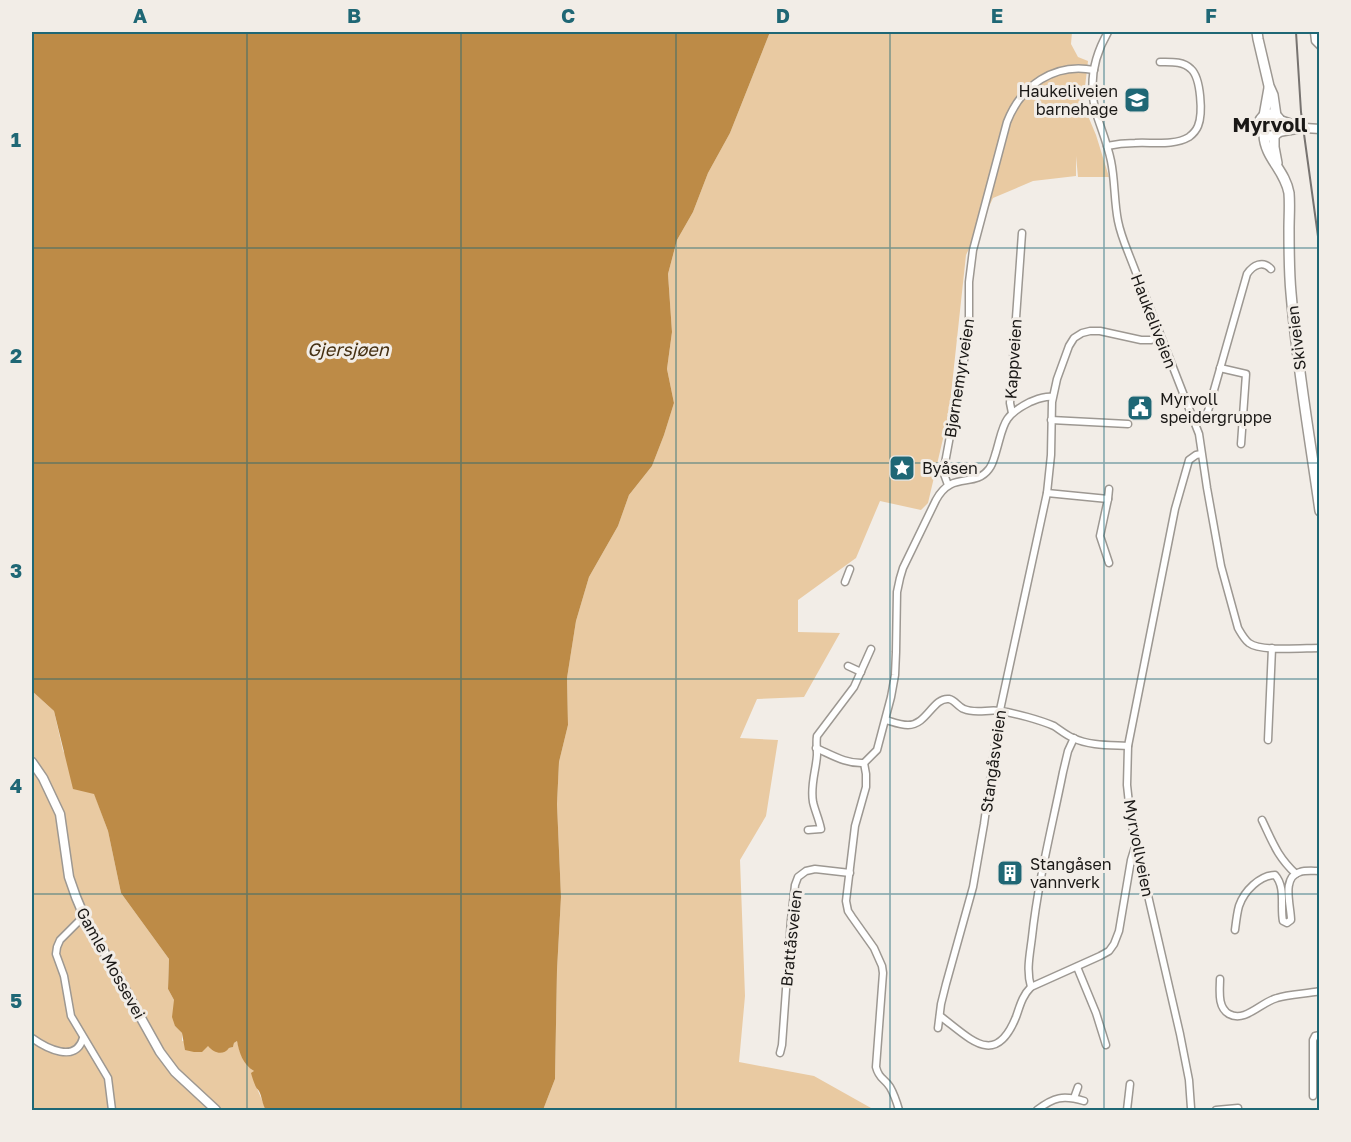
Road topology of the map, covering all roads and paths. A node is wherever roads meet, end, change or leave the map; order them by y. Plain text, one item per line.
1 (1108, 32) edge
2 (1314, 32) edge
3 (1256, 34) edge
4 (1320, 46) edge
5 (1160, 62) dead end
6 (1094, 70) junction
7 (1269, 86) junction
8 (1264, 116) junction
9 (1278, 118) junction
10 (1305, 128) junction
11 (1320, 129) edge
12 (1272, 134) junction
13 (1107, 146) junction
14 (1022, 233) dead end
15 (1271, 269) dead end
16 (1160, 337) junction
17 (1220, 368) junction
18 (1052, 397) junction
19 (1012, 412) junction
20 (1051, 420) junction
21 (1195, 423) junction
22 (1128, 424) dead end
23 (1241, 444) dead end
24 (1201, 454) junction
25 (948, 485) junction
26 (1109, 489) dead end
27 (1047, 493) junction
28 (1107, 499) junction
29 (1320, 511) edge
30 (1109, 563) dead end
31 (850, 568) dead end
32 (844, 582) dead end
33 (1272, 648) junction
34 (1320, 648) edge
35 (872, 649) dead end
36 (848, 666) dead end
37 (861, 672) junction
38 (1000, 710) junction
39 (886, 720) junction
40 (1074, 738) junction
41 (1268, 740) dead end
42 (1128, 746) junction
43 (816, 748) junction
44 (32, 762) edge
45 (864, 763) junction
46 (1262, 820) dead end
47 (808, 830) dead end
48 (1136, 845) junction
49 (1320, 871) edge
50 (850, 873) junction
51 (1296, 874) junction
52 (84, 916) junction
53 (1236, 930) dead end
54 (1077, 968) junction
55 (1220, 978) dead end
56 (1030, 987) junction
57 (1320, 991) edge
58 (940, 1016) junction
59 (938, 1028) dead end
60 (1320, 1035) edge
61 (32, 1038) edge
62 (82, 1038) junction
63 (1106, 1045) dead end
64 (780, 1053) dead end
65 (1130, 1084) dead end
66 (1078, 1087) dead end
67 (1121, 1092) dead end
68 (1129, 1093) junction
69 (1313, 1096) dead end
70 (1074, 1098) junction
71 (1084, 1101) dead end
72 (1191, 1108) dead end
73 (1238, 1108) dead end
74 (112, 1110) edge
75 (216, 1110) edge
76 (899, 1110) edge
77 (1037, 1110) edge
78 (1127, 1110) edge
79 (1216, 1110) edge

1 - 6 street, Haukeliveien
2 - 4 street
3 - 7 main road
5 - 13 street
6 - 13 street, Haukeliveien
6 - 25 street, Bjørnemyrveien
7 - 8 main road
7 - 9 main road
8 - 9 main road
8 - 12 main road
9 - 10 main road
9 - 12 main road
10 - 11 main road, bridge
10 - 12 main road, bridge
12 - 29 main road, Skiveien
13 - 16 street, Haukeliveien
14 - 19 street, Kappveien
15 - 17 street
16 - 18 street, Stangåsveien
16 - 21 street, Haukeliveien
17 - 21 street
17 - 23 street
18 - 19 street
18 - 20 street, Stangåsveien
19 - 25 street, Kappveien
20 - 22 street
20 - 27 street, Stangåsveien
21 - 24 street, Haukeliveien
24 - 33 street, Haukeliveien
24 - 42 street, Myrvollveien
25 - 39 street
26 - 28 street
27 - 28 street
27 - 38 street, Stangåsveien
28 - 30 street
31 - 32 street
33 - 34 street, Haukeliveien
33 - 41 street
35 - 37 street
36 - 37 street
37 - 43 street
38 - 39 street
38 - 40 street
38 - 58 street, Stangåsveien
39 - 45 street
40 - 42 street
40 - 56 street
42 - 48 street, Myrvollveien
43 - 45 street
43 - 47 street
44 - 52 main road, Gamle Mossevei
45 - 50 street
46 - 51 street
48 - 54 street
48 - 72 street, Myrvollveien
49 - 51 street
50 - 64 street, Brattåsveien
50 - 76 street
51 - 53 street
52 - 62 street
52 - 75 main road, Gamle Mossevei
54 - 56 street
54 - 63 street
55 - 57 street
56 - 58 street
58 - 59 street, Stangåsveien
60 - 69 street
61 - 62 street
62 - 74 street
65 - 68 street
66 - 70 street
67 - 68 street
68 - 78 street
70 - 71 street
70 - 77 street
73 - 79 street

